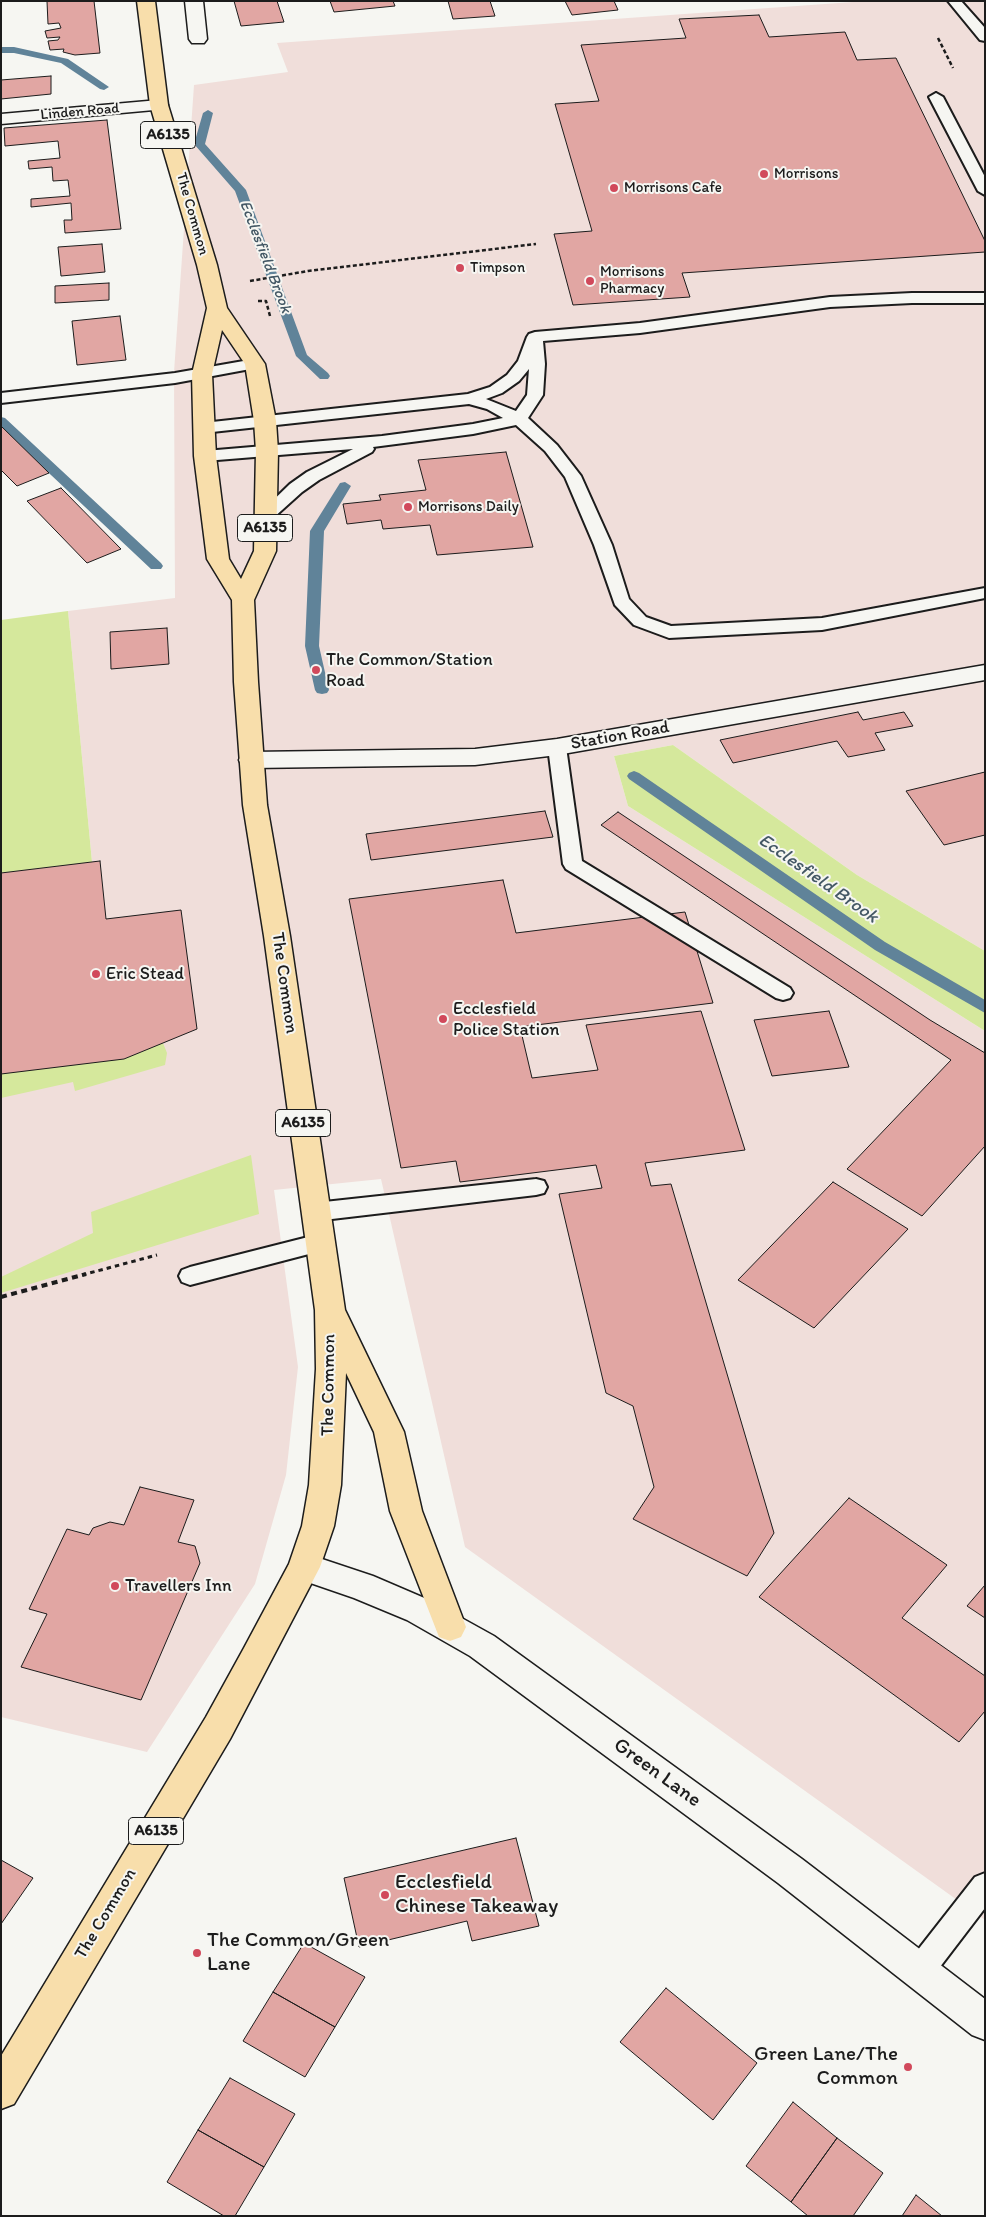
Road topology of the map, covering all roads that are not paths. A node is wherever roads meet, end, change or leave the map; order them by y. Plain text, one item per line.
1 (146, 1) edge
2 (194, 1) edge
3 (954, 1) edge
4 (985, 37) edge
5 (198, 39) dead end
6 (936, 97) dead end
7 (159, 105) junction
8 (1, 119) edge
9 (985, 191) edge
10 (985, 298) edge
11 (216, 308) junction
12 (535, 337) junction
13 (255, 364) junction
14 (202, 374) junction
15 (1, 398) edge
16 (470, 399) junction
17 (519, 419) junction
18 (265, 422) junction
19 (203, 428) junction
20 (382, 441) junction
21 (267, 451) junction
22 (205, 456) junction
23 (266, 515) junction
24 (985, 594) edge
25 (243, 600) junction
26 (985, 672) edge
27 (557, 746) junction
28 (251, 760) junction
29 (783, 993) dead end
30 (536, 1187) dead end
31 (315, 1212) junction
32 (320, 1244) junction
33 (190, 1276) dead end
34 (330, 1310) junction
35 (304, 1567) junction
36 (450, 1627) junction
37 (985, 1886) edge
38 (920, 1970) junction
39 (985, 2022) edge
40 (1, 2091) edge

1 - 7 main road, The Common / A6135
2 - 5 street
3 - 4 lane
6 - 9 lane
7 - 8 street, Linden Road
7 - 11 main road, The Common / A6135
10 - 12 lane
11 - 13 main road, The Common / A6135
11 - 14 main road, The Common / A6135
12 - 16 lane
12 - 17 lane
13 - 14 lane
13 - 18 main road, The Common / A6135
14 - 15 lane
14 - 19 main road, The Common / A6135
16 - 17 lane
16 - 18 lane
17 - 20 lane
17 - 24 lane
18 - 19 lane
18 - 21 main road, The Common / A6135
19 - 22 main road, The Common / A6135
20 - 21 lane
20 - 23 lane
21 - 22 lane
21 - 23 main road, The Common / A6135
22 - 25 main road, The Common / A6135
23 - 25 main road, The Common / A6135
25 - 28 main road, The Common / A6135
26 - 27 street, Station Road
27 - 28 street, Station Road
27 - 29 lane
28 - 31 main road, The Common / A6135
30 - 31 lane
31 - 32 main road, The Common / A6135
32 - 33 lane
32 - 34 main road, The Common / A6135
34 - 35 main road, The Common / A6135
34 - 36 main road
35 - 36 street, Green Lane
35 - 40 main road, The Common / A6135
36 - 38 street, Green Lane
37 - 38 lane
38 - 39 street, Green Lane

